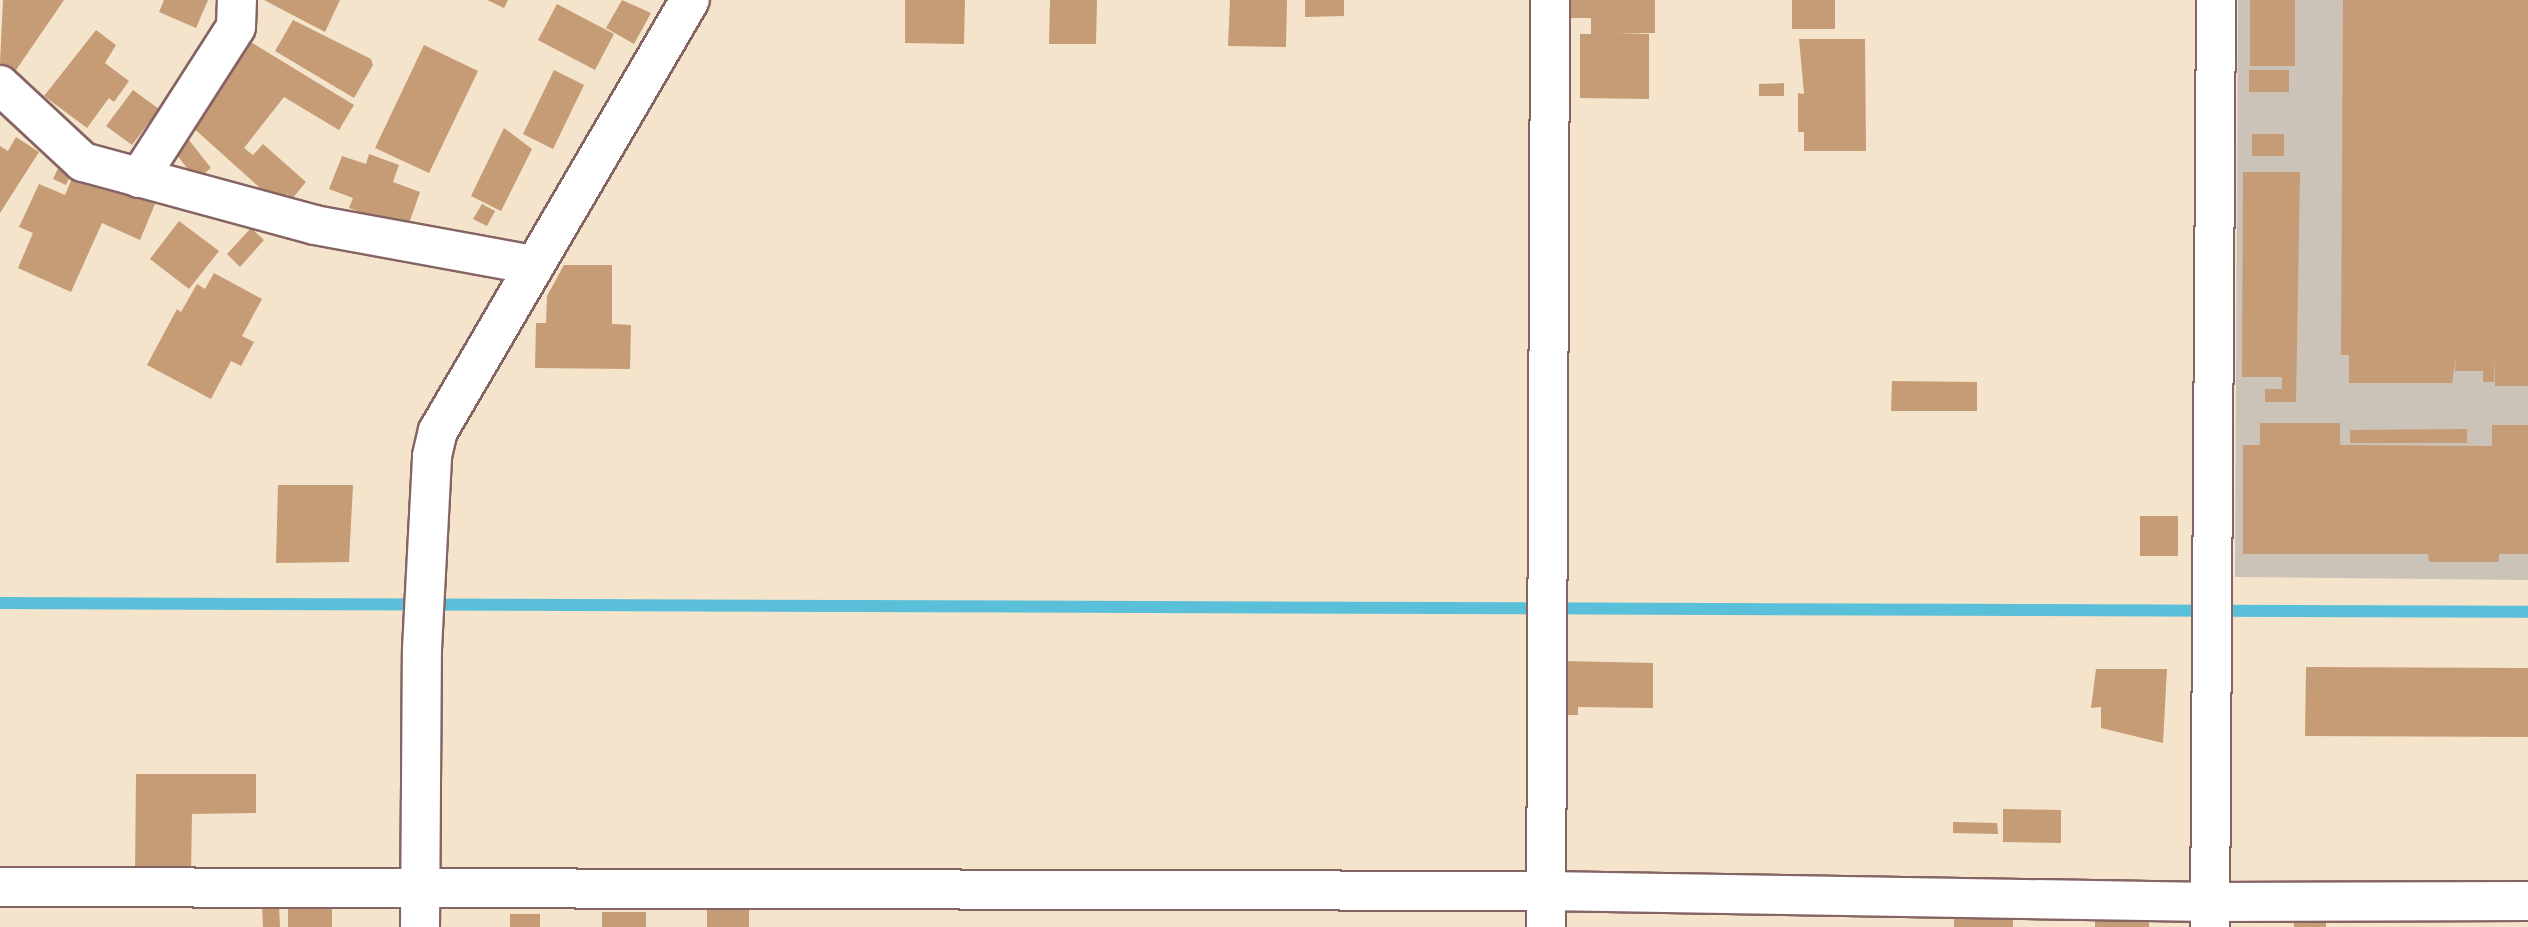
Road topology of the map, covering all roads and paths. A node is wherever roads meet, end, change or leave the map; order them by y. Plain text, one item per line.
1 (237, 0) edge
2 (690, 0) edge
3 (1550, 0) edge
4 (2216, 0) edge
5 (0, 85) edge
6 (139, 177) junction
7 (534, 265) junction
8 (0, 887) edge
9 (2528, 901) edge
10 (420, 909) edge
11 (1546, 909) edge
12 (2210, 914) edge

1 - 6 street
2 - 7 street
3 - 11 street
4 - 12 street
5 - 6 street
6 - 7 street
7 - 10 street
8 - 10 street
9 - 12 street
10 - 11 street
11 - 12 street

